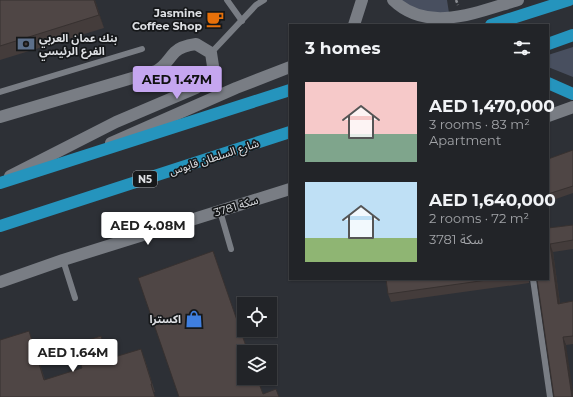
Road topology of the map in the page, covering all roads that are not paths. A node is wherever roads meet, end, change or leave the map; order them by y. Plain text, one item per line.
1 (227, 0) edge
2 (264, 0) edge
3 (362, 0) edge
4 (393, 0) edge
5 (518, 0) edge
6 (569, 0) edge
7 (242, 21) junction
8 (354, 24) edge
9 (494, 24) edge
10 (573, 35) edge
11 (549, 44) edge
12 (142, 48) dead end
13 (211, 54) junction
14 (289, 67) edge
15 (549, 83) edge
16 (289, 90) edge
17 (0, 92) edge
18 (573, 94) edge
19 (573, 107) edge
20 (549, 116) edge
21 (0, 117) edge
22 (289, 132) edge
23 (75, 159) junction
24 (0, 182) edge
25 (289, 189) edge
26 (220, 211) junction
27 (0, 226) edge
28 (231, 249) dead end
29 (63, 260) junction
30 (533, 280) edge
31 (0, 282) edge
32 (75, 298) dead end
33 (550, 397) edge

1 - 7 lane
2 - 7 lane
3 - 8 street
4 - 5 street
6 - 9 highway
7 - 13 lane
10 - 11 highway
12 - 17 lane
13 - 21 street
13 - 24 street
14 - 23 street
15 - 18 highway
16 - 23 highway
19 - 20 street
22 - 27 highway, شارع السلطان قابوس / N5
23 - 24 highway
25 - 26 street, سكة 3781
26 - 28 lane
26 - 29 street, سكة 3781
29 - 31 street, سكة 3781
29 - 32 lane
30 - 33 lane

